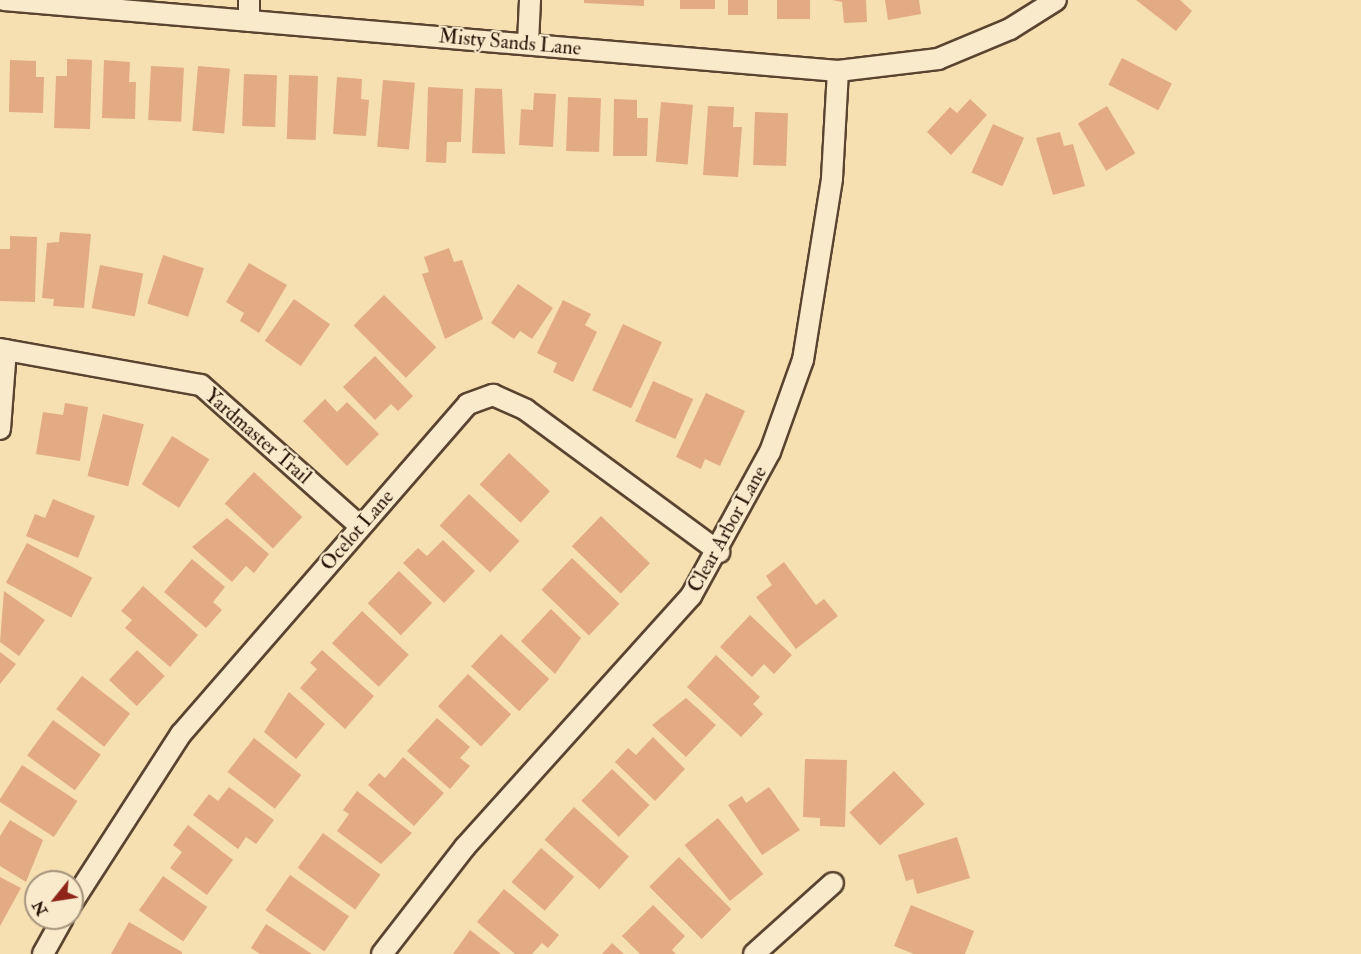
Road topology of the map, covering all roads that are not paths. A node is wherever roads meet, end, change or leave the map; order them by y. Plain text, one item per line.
1 (4, 0) edge
2 (249, 0) edge
3 (530, 0) edge
4 (1056, 0) edge
5 (249, 21) junction
6 (528, 43) junction
7 (838, 71) junction
8 (3, 350) edge
9 (0, 429) edge
10 (360, 526) junction
11 (718, 552) junction
12 (84, 884) edge
13 (833, 884) dead end
14 (56, 930) edge
15 (43, 954) edge
16 (382, 954) edge
17 (754, 954) edge

1 - 5 street, Misty Sands Lane
2 - 5 street
3 - 6 street
4 - 7 street, Misty Sands Lane
5 - 6 street, Misty Sands Lane
6 - 7 street, Misty Sands Lane
7 - 11 street, Clear Arbor Lane
8 - 9 street
8 - 10 street, Yardmaster Trail
10 - 11 street, Ocelot Lane
10 - 12 street, Ocelot Lane
11 - 16 street, Clear Arbor Lane
13 - 17 street
14 - 15 street

